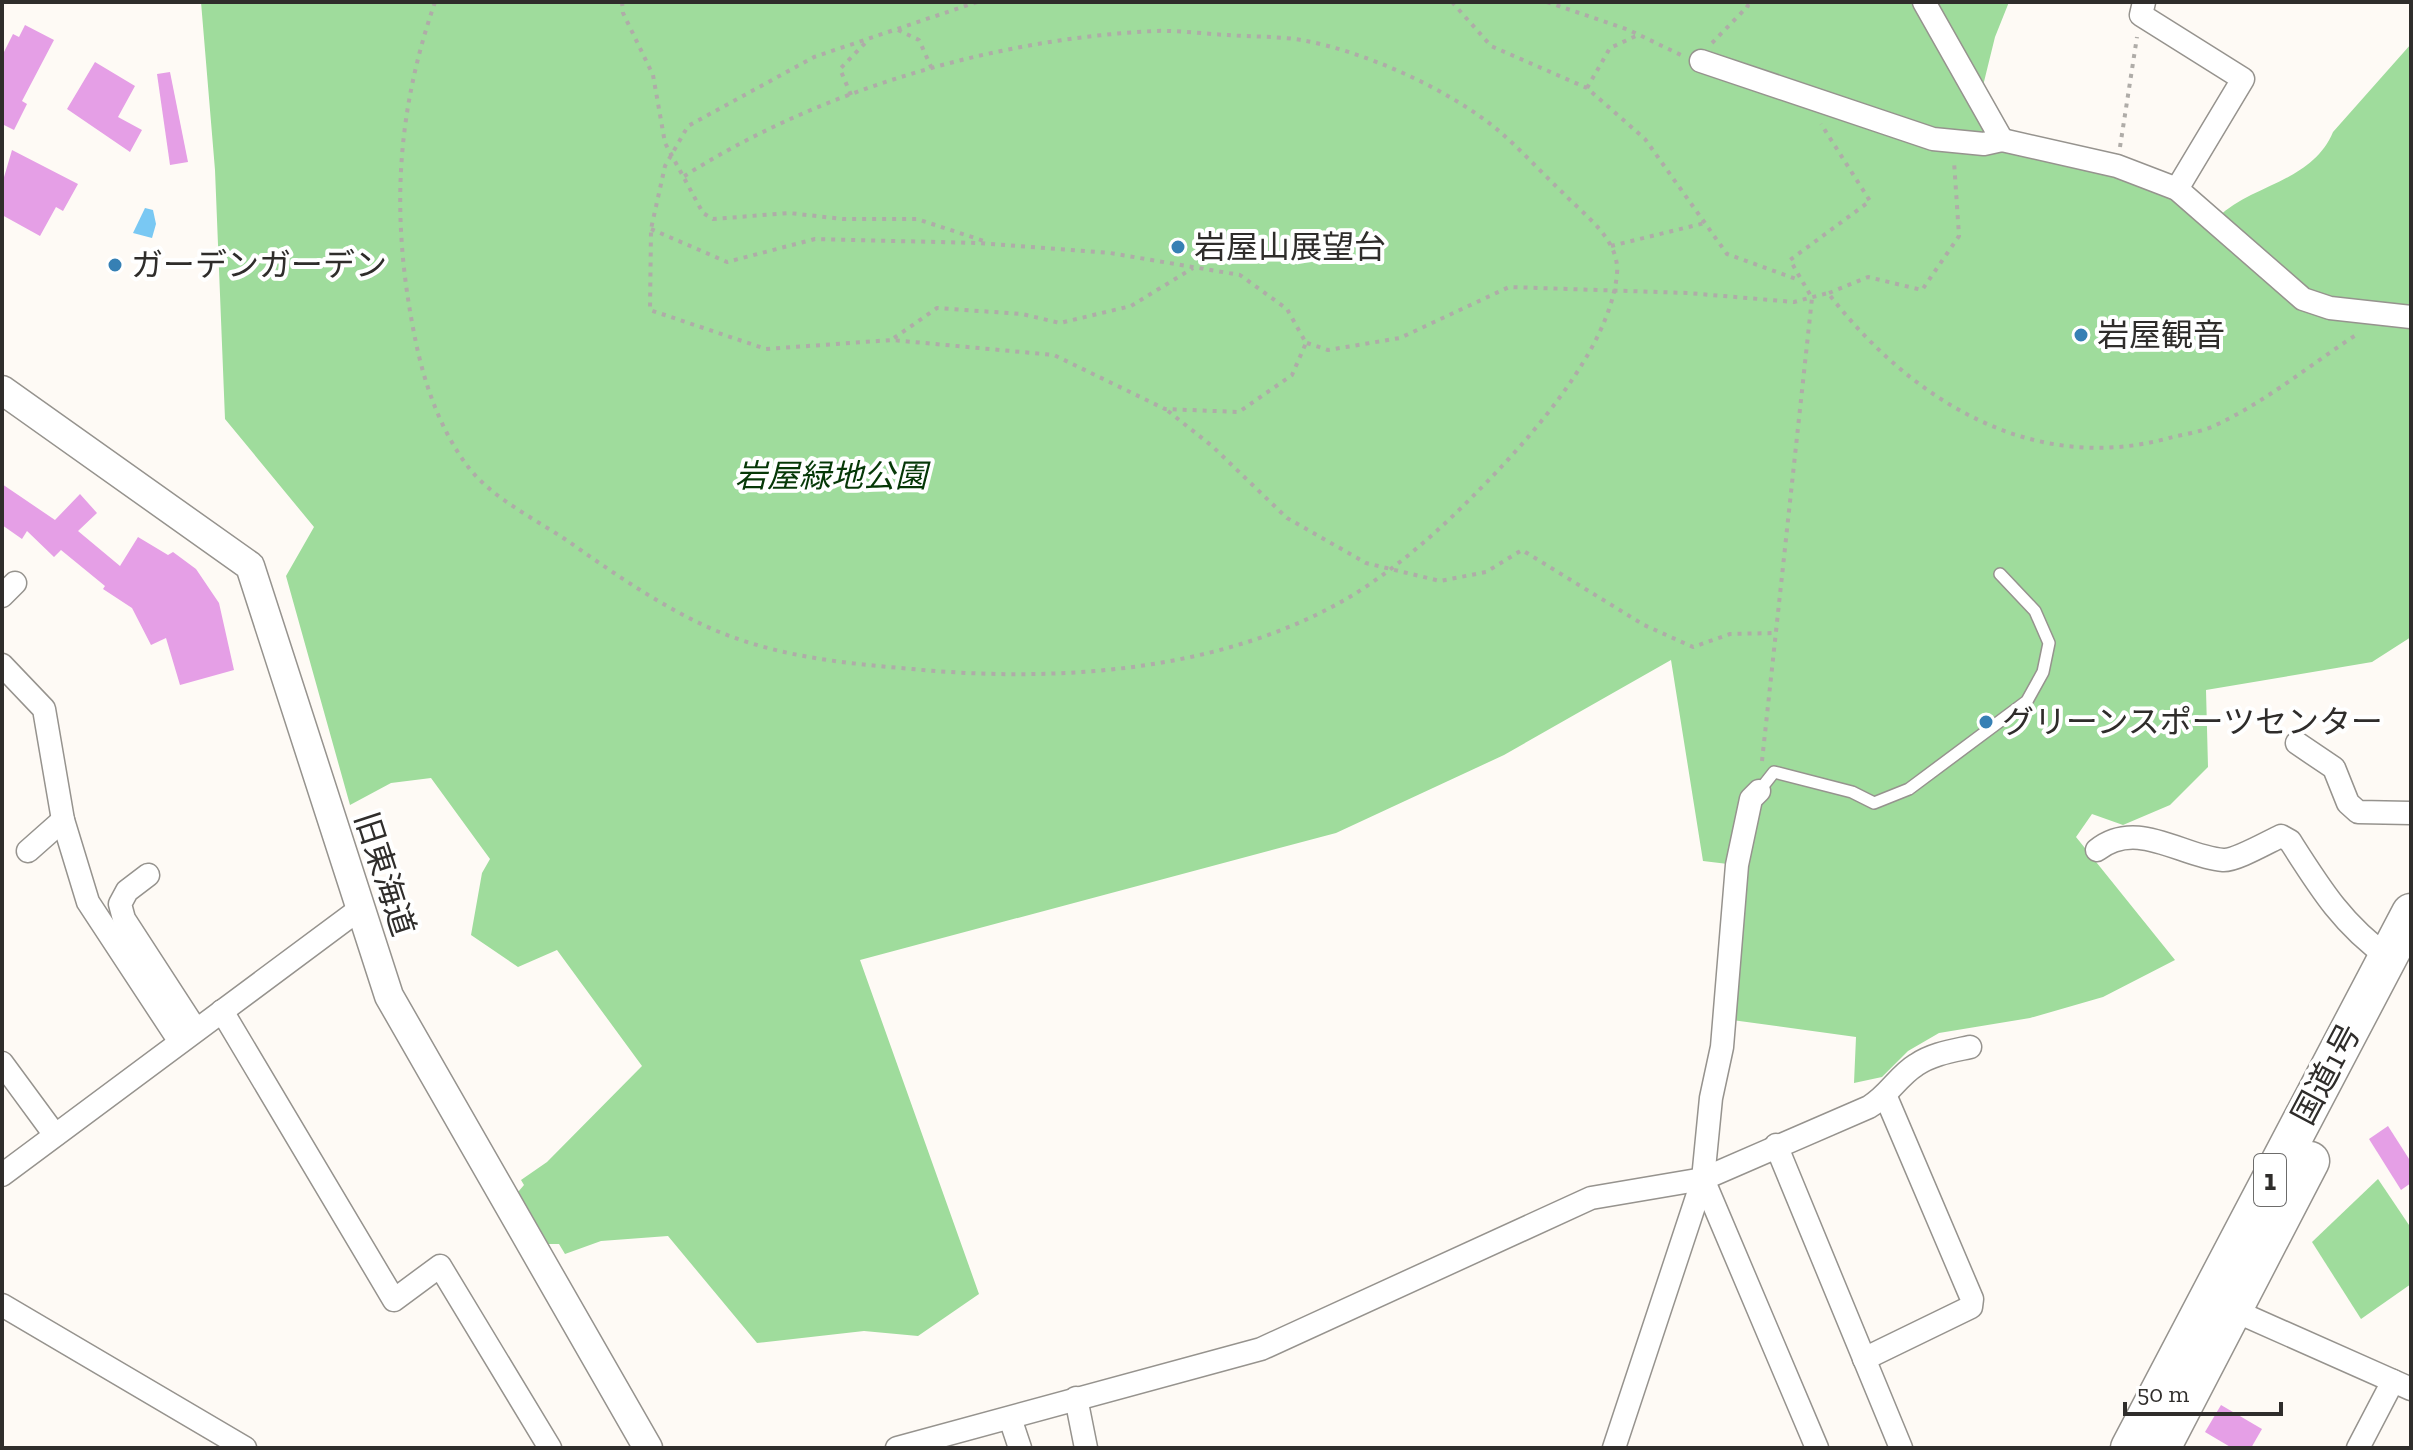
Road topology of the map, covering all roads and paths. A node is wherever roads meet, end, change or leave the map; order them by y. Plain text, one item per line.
1 (435, 2) edge
2 (622, 2) edge
3 (977, 2) edge
4 (1452, 2) edge
5 (1547, 2) edge
6 (1742, 2) edge
7 (1924, 2) edge
8 (2142, 9) edge
9 (896, 29) junction
10 (1638, 35) junction
11 (869, 38) junction
12 (1701, 61) junction
13 (932, 70) junction
14 (1587, 88) junction
15 (851, 95) junction
16 (1852, 111) junction
17 (2002, 140) junction
18 (1959, 143) junction
19 (672, 155) junction
20 (2117, 166) junction
21 (683, 177) junction
22 (2177, 189) junction
23 (1705, 223) junction
24 (651, 229) junction
25 (996, 245) junction
26 (1611, 246) junction
27 (1195, 267) junction
28 (1802, 281) junction
29 (1612, 292) junction
30 (1828, 293) junction
31 (1812, 298) junction
32 (2384, 317) junction
33 (2411, 317) edge
34 (892, 340) junction
35 (1306, 343) junction
36 (2, 390) edge
37 (1165, 409) junction
38 (1390, 569) junction
39 (2000, 574) dead end
40 (1775, 633) junction
41 (2, 665) edge
42 (2297, 743) dead end
43 (1759, 791) junction
44 (2411, 813) edge
45 (63, 820) junction
46 (2097, 850) dead end
47 (28, 851) dead end
48 (148, 875) dead end
49 (361, 908) junction
50 (2411, 913) edge
51 (2400, 962) edge
52 (222, 1011) junction
53 (188, 1036) junction
54 (1970, 1047) dead end
55 (2, 1063) edge
56 (1886, 1097) junction
57 (55, 1135) junction
58 (1776, 1145) junction
59 (2, 1175) edge
60 (1703, 1179) junction
61 (2, 1305) edge
62 (2233, 1310) junction
63 (1864, 1359) junction
64 (2402, 1385) edge
65 (1076, 1398) junction
66 (1010, 1418) junction
67 (952, 1442) edge
68 (245, 1448) edge
69 (550, 1448) edge
70 (648, 1448) edge
71 (897, 1448) edge
72 (1020, 1448) edge
73 (1086, 1448) edge
74 (1614, 1448) edge
75 (1817, 1448) edge
76 (1901, 1448) edge
77 (2130, 1448) edge
78 (2161, 1448) edge
79 (2358, 1448) edge

1 - 38 path
2 - 19 path
3 - 9 path
4 - 14 path
5 - 10 path
6 - 12 path
7 - 17 street
8 - 20 path
8 - 22 street
9 - 11 path
9 - 13 path
10 - 12 path
10 - 14 path
11 - 15 path
11 - 19 path
12 - 16 street
13 - 15 path
13 - 26 path
14 - 23 path
15 - 21 path
16 - 18 street
16 - 28 path
17 - 18 street
17 - 20 street
18 - 30 path
19 - 21 path
19 - 24 path
20 - 22 street
21 - 25 path
22 - 32 street
23 - 26 path
23 - 28 path
24 - 25 path
24 - 34 path
25 - 27 path
26 - 29 path
27 - 34 path
27 - 35 path
28 - 31 path
29 - 31 path
29 - 35 path
29 - 38 path
30 - 31 path
30 - 32 path
31 - 40 path
32 - 33 street
34 - 37 path
35 - 37 path
36 - 49 street, 旧東海道
37 - 38 path
38 - 40 path
39 - 43 lane
40 - 43 path
41 - 45 street
42 - 44 street
43 - 60 street
45 - 47 street
45 - 53 street
46 - 51 street
48 - 53 street
49 - 52 street
49 - 70 street, 旧東海道
50 - 51 highway, 国道1号 / 1
51 - 62 highway, 国道1号 / 1
51 - 77 highway, 国道1号 / 1
52 - 53 street
52 - 69 street
53 - 57 street
54 - 56 street
55 - 57 street
56 - 58 street
56 - 63 street
57 - 59 street
58 - 60 street
58 - 63 street
60 - 65 street
60 - 74 street
60 - 75 street
61 - 68 street
62 - 64 street
62 - 78 highway, 国道1号 / 1
63 - 76 street
64 - 79 street
65 - 66 street
65 - 73 street
66 - 67 street
66 - 72 street
67 - 71 street

